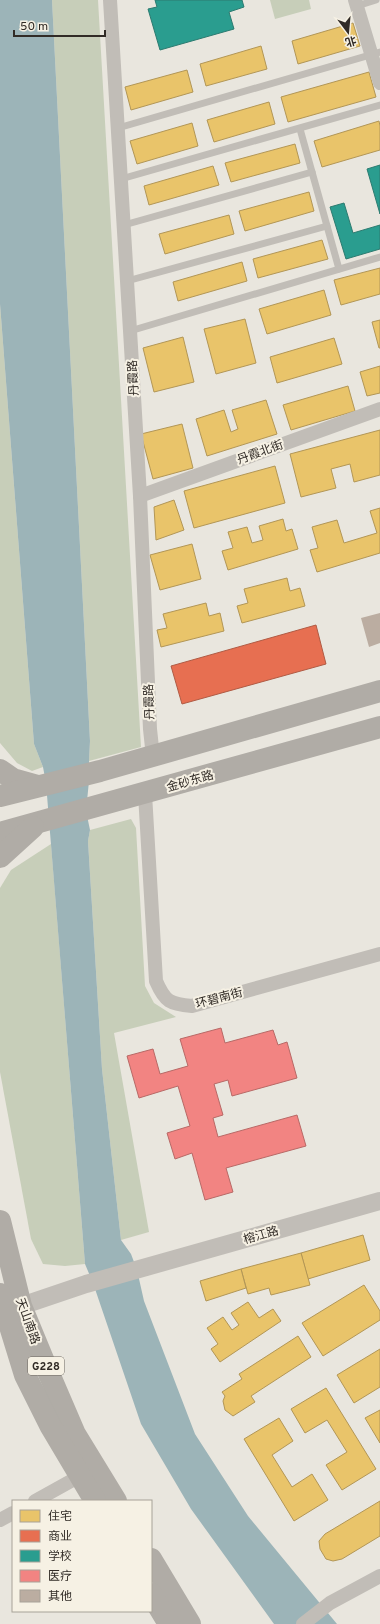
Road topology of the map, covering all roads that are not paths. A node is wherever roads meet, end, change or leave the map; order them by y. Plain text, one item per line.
1 (110, 0) edge
2 (376, 0) edge
3 (356, 3) edge
4 (376, 53) edge
5 (380, 83) edge
6 (380, 105) edge
7 (118, 128) junction
8 (300, 129) junction
9 (312, 172) junction
10 (121, 179) junction
11 (124, 225) junction
12 (327, 226) junction
13 (380, 257) edge
14 (339, 269) junction
15 (127, 281) junction
16 (130, 330) junction
17 (380, 409) edge
18 (140, 496) junction
19 (380, 691) edge
20 (380, 727) edge
21 (153, 757) junction
22 (0, 770) edge
23 (40, 786) junction
24 (144, 794) junction
25 (0, 796) edge
26 (40, 823) junction
27 (0, 833) edge
28 (0, 857) edge
29 (380, 954) edge
30 (380, 1201) edge
31 (0, 1221) edge
32 (0, 1294) edge
33 (21, 1306) junction
34 (80, 1476) junction
35 (37, 1500) edge
36 (94, 1500) edge
37 (115, 1500) edge
38 (12, 1514) edge
39 (0, 1520) edge
40 (152, 1561) edge
41 (380, 1576) edge
42 (152, 1596) edge
43 (169, 1624) edge
44 (190, 1624) edge
45 (303, 1624) edge

1 - 7 street, 丹霞路
2 - 3 lane
3 - 4 street
4 - 5 street
4 - 7 lane
6 - 8 lane
7 - 10 street, 丹霞路
8 - 9 lane
8 - 10 lane
9 - 11 lane
9 - 12 lane
10 - 11 street, 丹霞路
11 - 15 street, 丹霞路
12 - 14 lane
12 - 15 lane
13 - 14 lane
14 - 16 lane
15 - 16 street, 丹霞路
16 - 18 street, 丹霞路
17 - 18 street, 丹霞北街
18 - 21 street, 丹霞路
19 - 21 main road
20 - 24 main road, 金砂东路
21 - 23 main road
22 - 23 main road
23 - 25 main road
24 - 26 main road, 金砂东路
24 - 29 street, 环碧南街
26 - 27 main road, 金砂东路
26 - 28 main road
30 - 33 street, 榕江路
31 - 33 main road, 天山南路 / G228
32 - 34 main road, 天山南路 / G228
33 - 37 main road, 天山南路 / G228
34 - 35 street
34 - 36 main road, 天山南路 / G228
38 - 39 street
40 - 44 main road
41 - 45 street
42 - 43 main road

